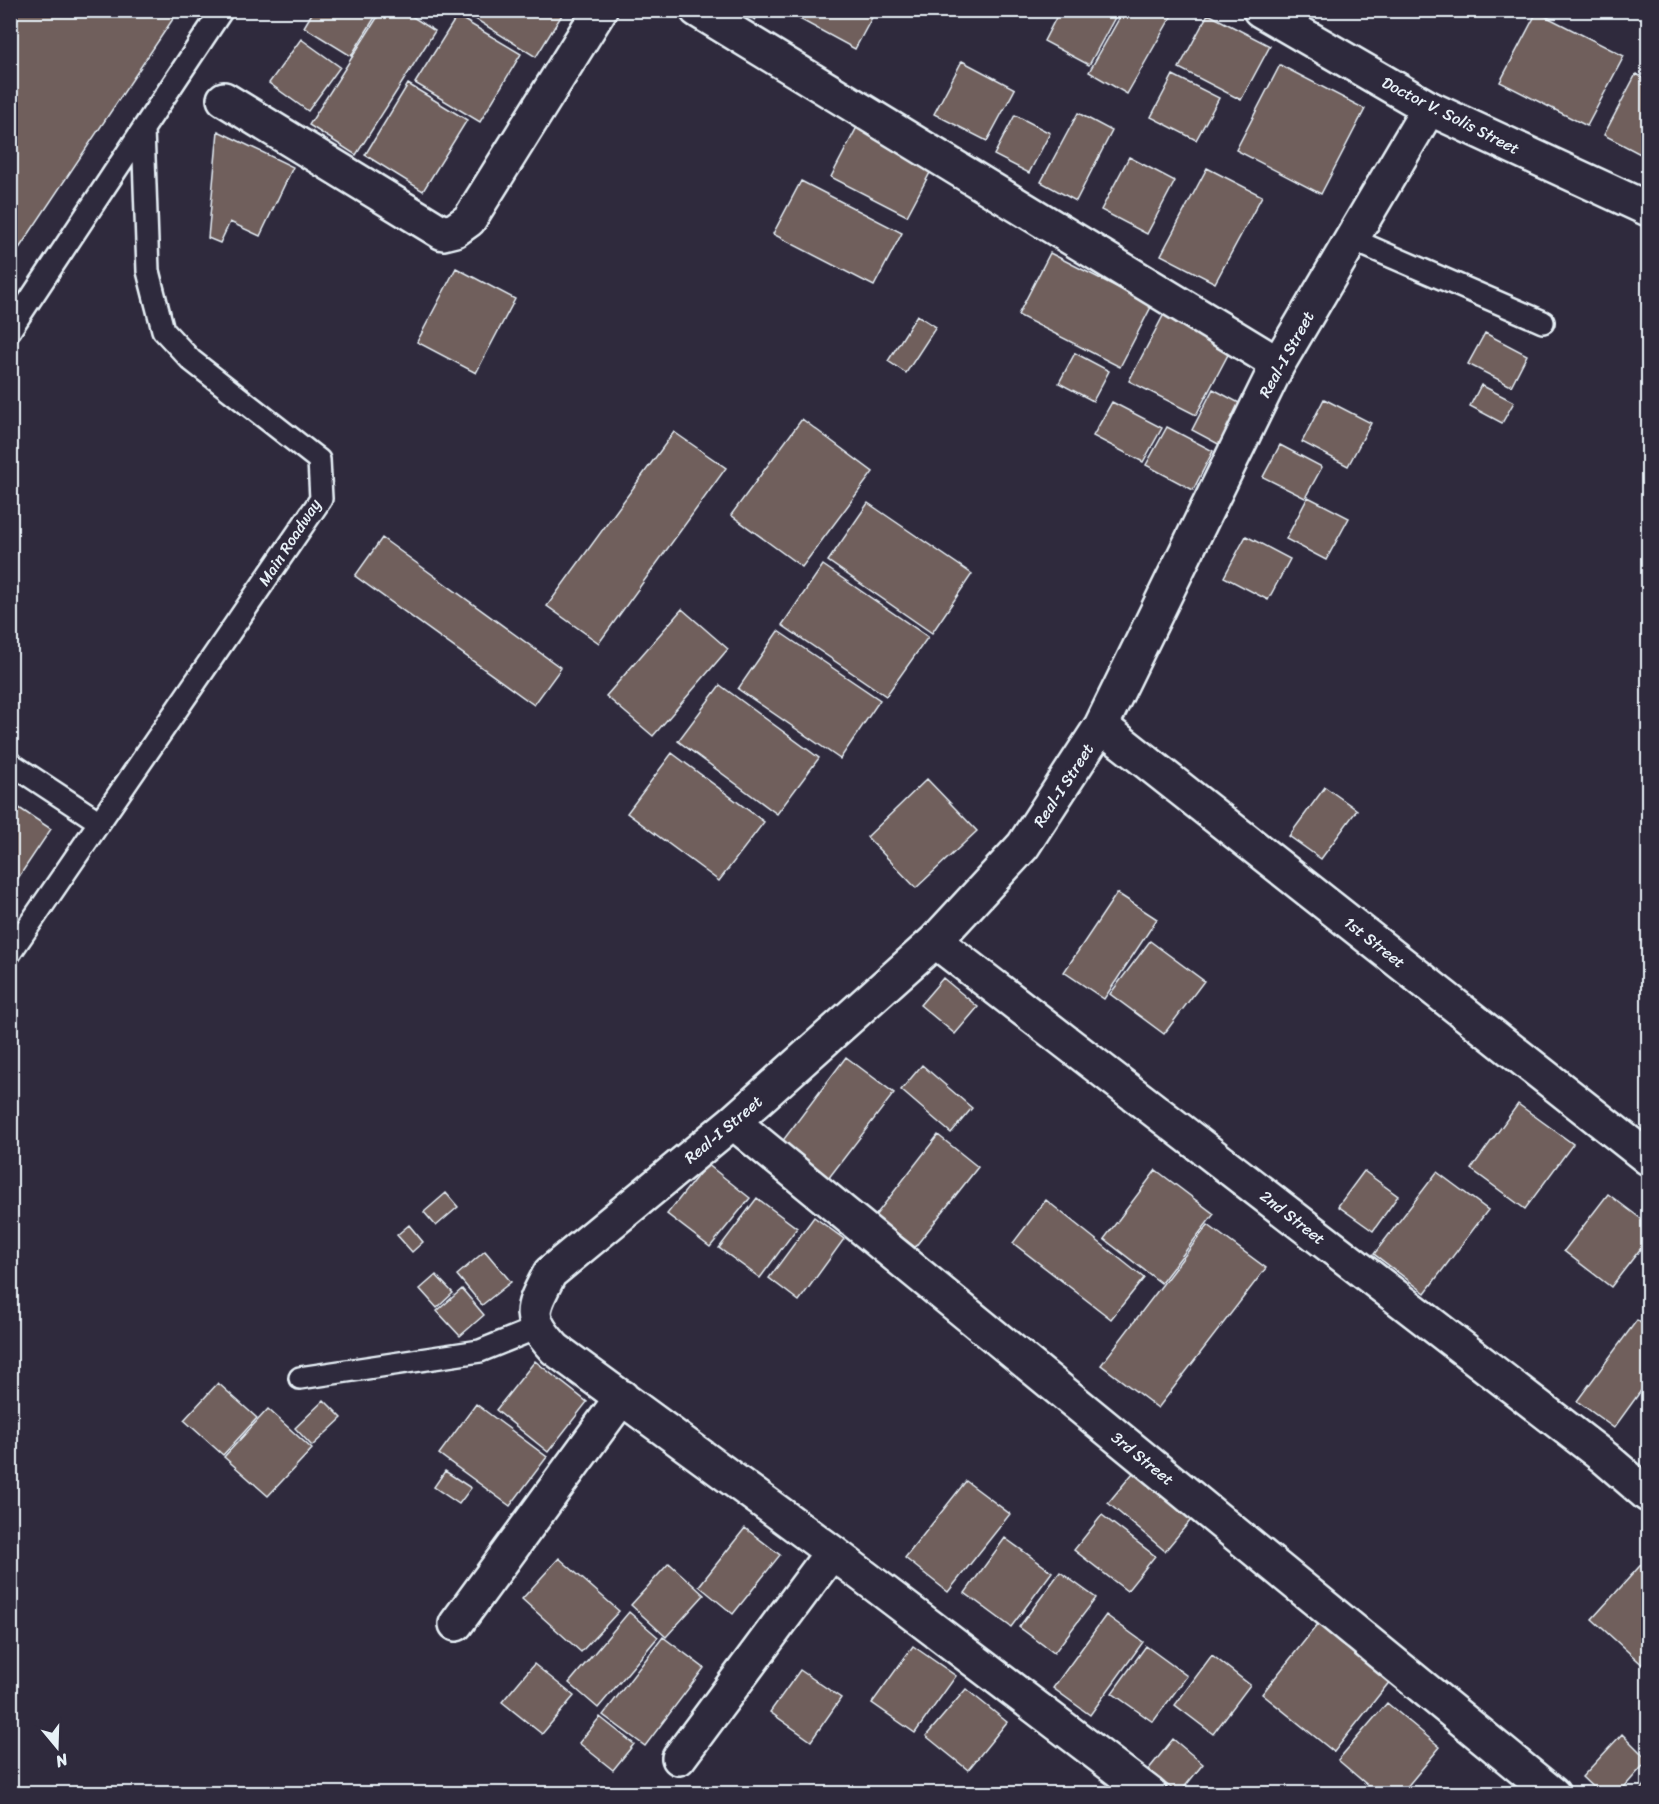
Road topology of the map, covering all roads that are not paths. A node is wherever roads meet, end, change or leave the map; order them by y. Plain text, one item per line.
1 (222, 10) edge
2 (600, 10) edge
3 (697, 10) edge
4 (1260, 10) edge
5 (224, 99) dead end
6 (1429, 108) junction
7 (143, 129) junction
8 (1648, 209) edge
9 (1351, 239) junction
10 (1543, 322) dead end
11 (10, 330) edge
12 (1278, 364) junction
13 (1101, 726) junction
14 (10, 764) edge
15 (99, 821) junction
16 (935, 941) junction
17 (10, 953) edge
18 (733, 1122) junction
19 (1648, 1158) edge
20 (537, 1328) junction
21 (300, 1378) dead end
22 (622, 1397) junction
23 (1648, 1495) edge
24 (832, 1552) junction
25 (456, 1624) dead end
26 (679, 1758) dead end
27 (1150, 1794) edge
28 (1553, 1794) edge

1 - 7 lane
2 - 5 street
3 - 12 street
4 - 6 street, Doctor V. Solis Street
6 - 8 street, Doctor V. Solis Street
6 - 9 street, Real-I Street
7 - 11 lane
7 - 15 lane, Main Roadway
9 - 10 lane
9 - 12 street, Real-I Street
12 - 13 street, Real-I Street
13 - 16 street, Real-I Street
13 - 19 street, 1st Street
14 - 15 lane
15 - 17 lane, Main Roadway
16 - 18 street, Real-I Street
16 - 23 street, 2nd Street
18 - 20 street, Real-I Street
18 - 28 street, 3rd Street
20 - 21 lane
20 - 22 street
22 - 24 street
22 - 25 street
24 - 26 street
24 - 27 street

